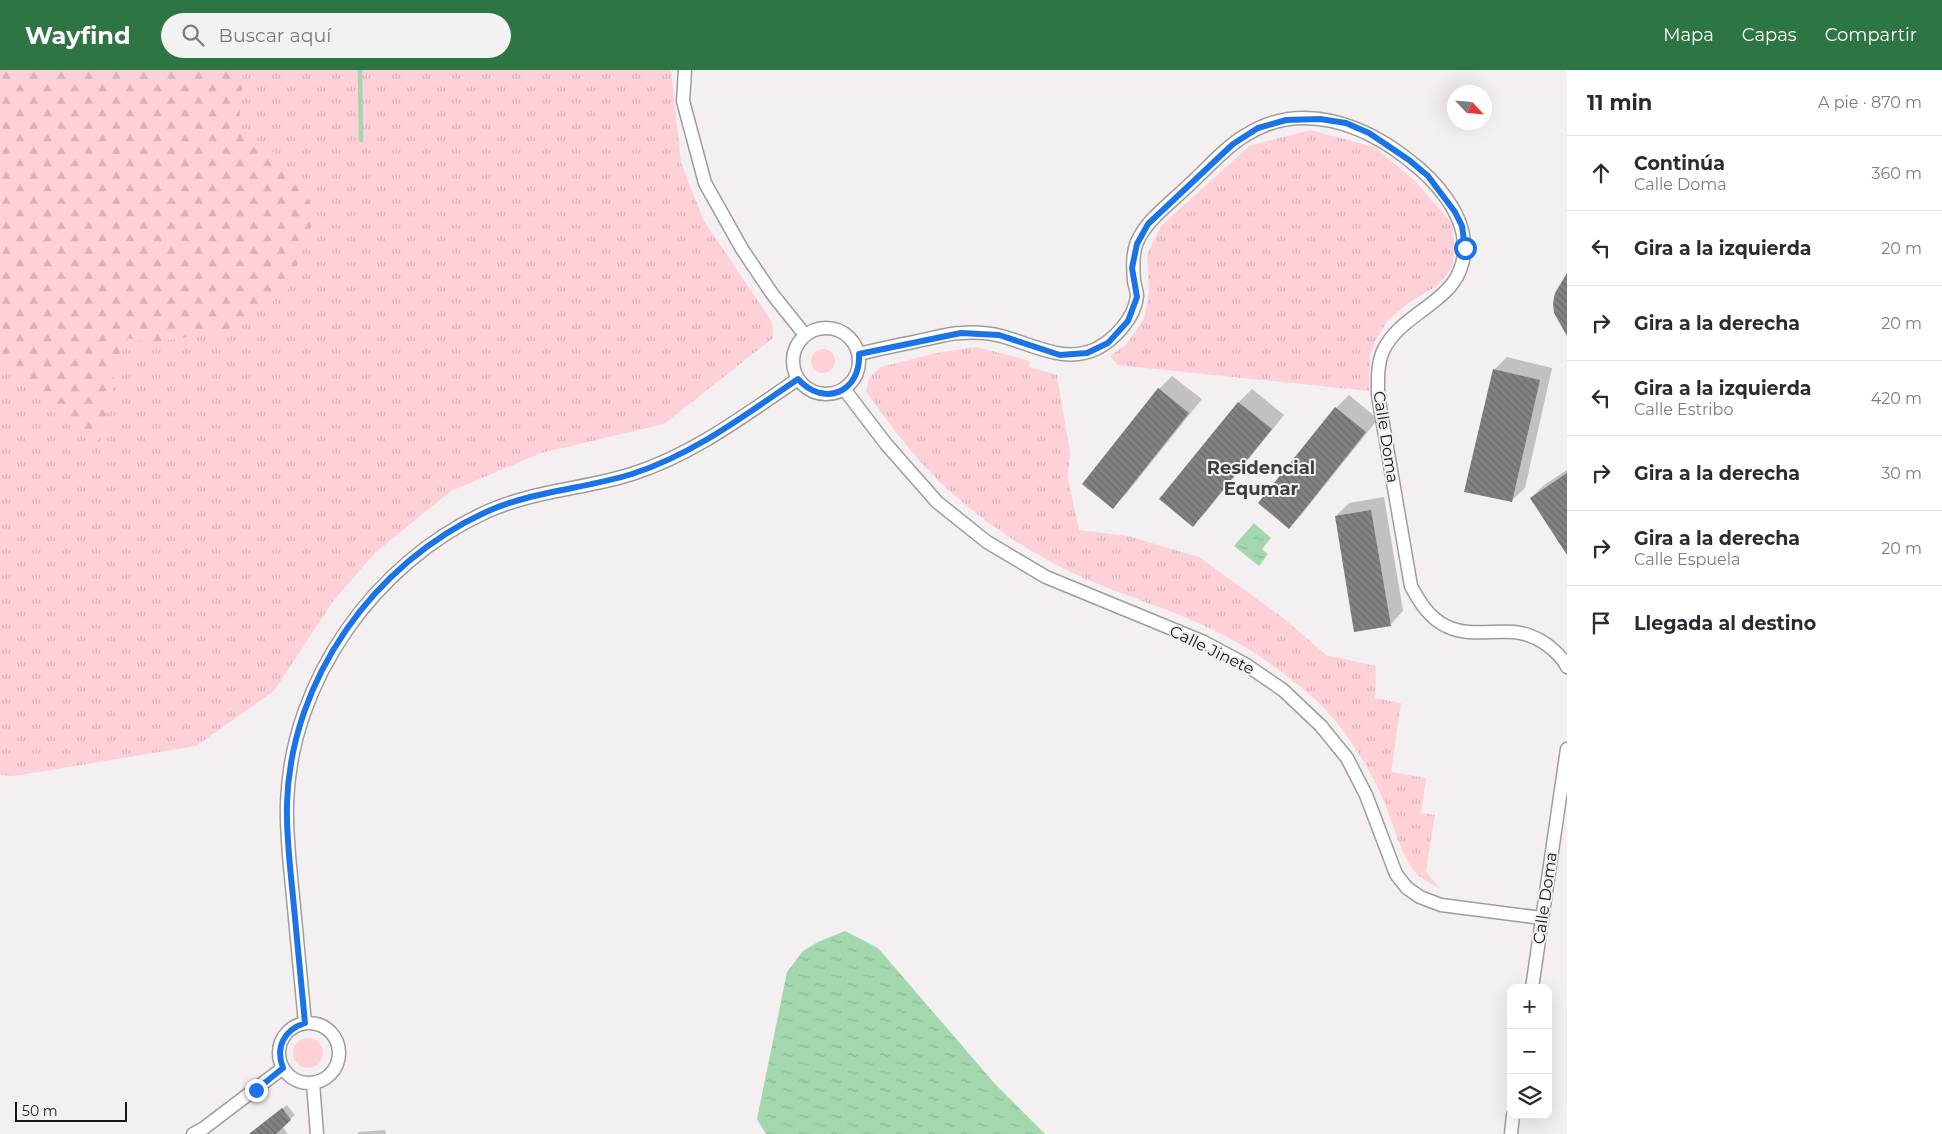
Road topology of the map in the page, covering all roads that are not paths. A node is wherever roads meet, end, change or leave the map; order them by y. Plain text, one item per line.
1 (685, 70) edge
2 (805, 335) junction
3 (859, 354) junction
4 (798, 379) junction
5 (844, 390) junction
6 (1567, 666) edge
7 (1567, 749) edge
8 (1542, 918) junction
9 (1533, 984) edge
10 (305, 1023) junction
11 (283, 1068) junction
12 (313, 1083) junction
13 (1513, 1119) edge
14 (193, 1134) edge
15 (317, 1134) edge
16 (1511, 1134) edge

1 - 2 street
2 - 3 street
2 - 4 street
3 - 5 street
3 - 6 street, Calle Doma
4 - 5 street
4 - 10 street
5 - 8 street, Calle Jinete
7 - 8 street, Calle Doma
8 - 9 street, Calle Doma
10 - 11 street
10 - 12 street
11 - 12 street
11 - 14 street
12 - 15 street
13 - 16 street

